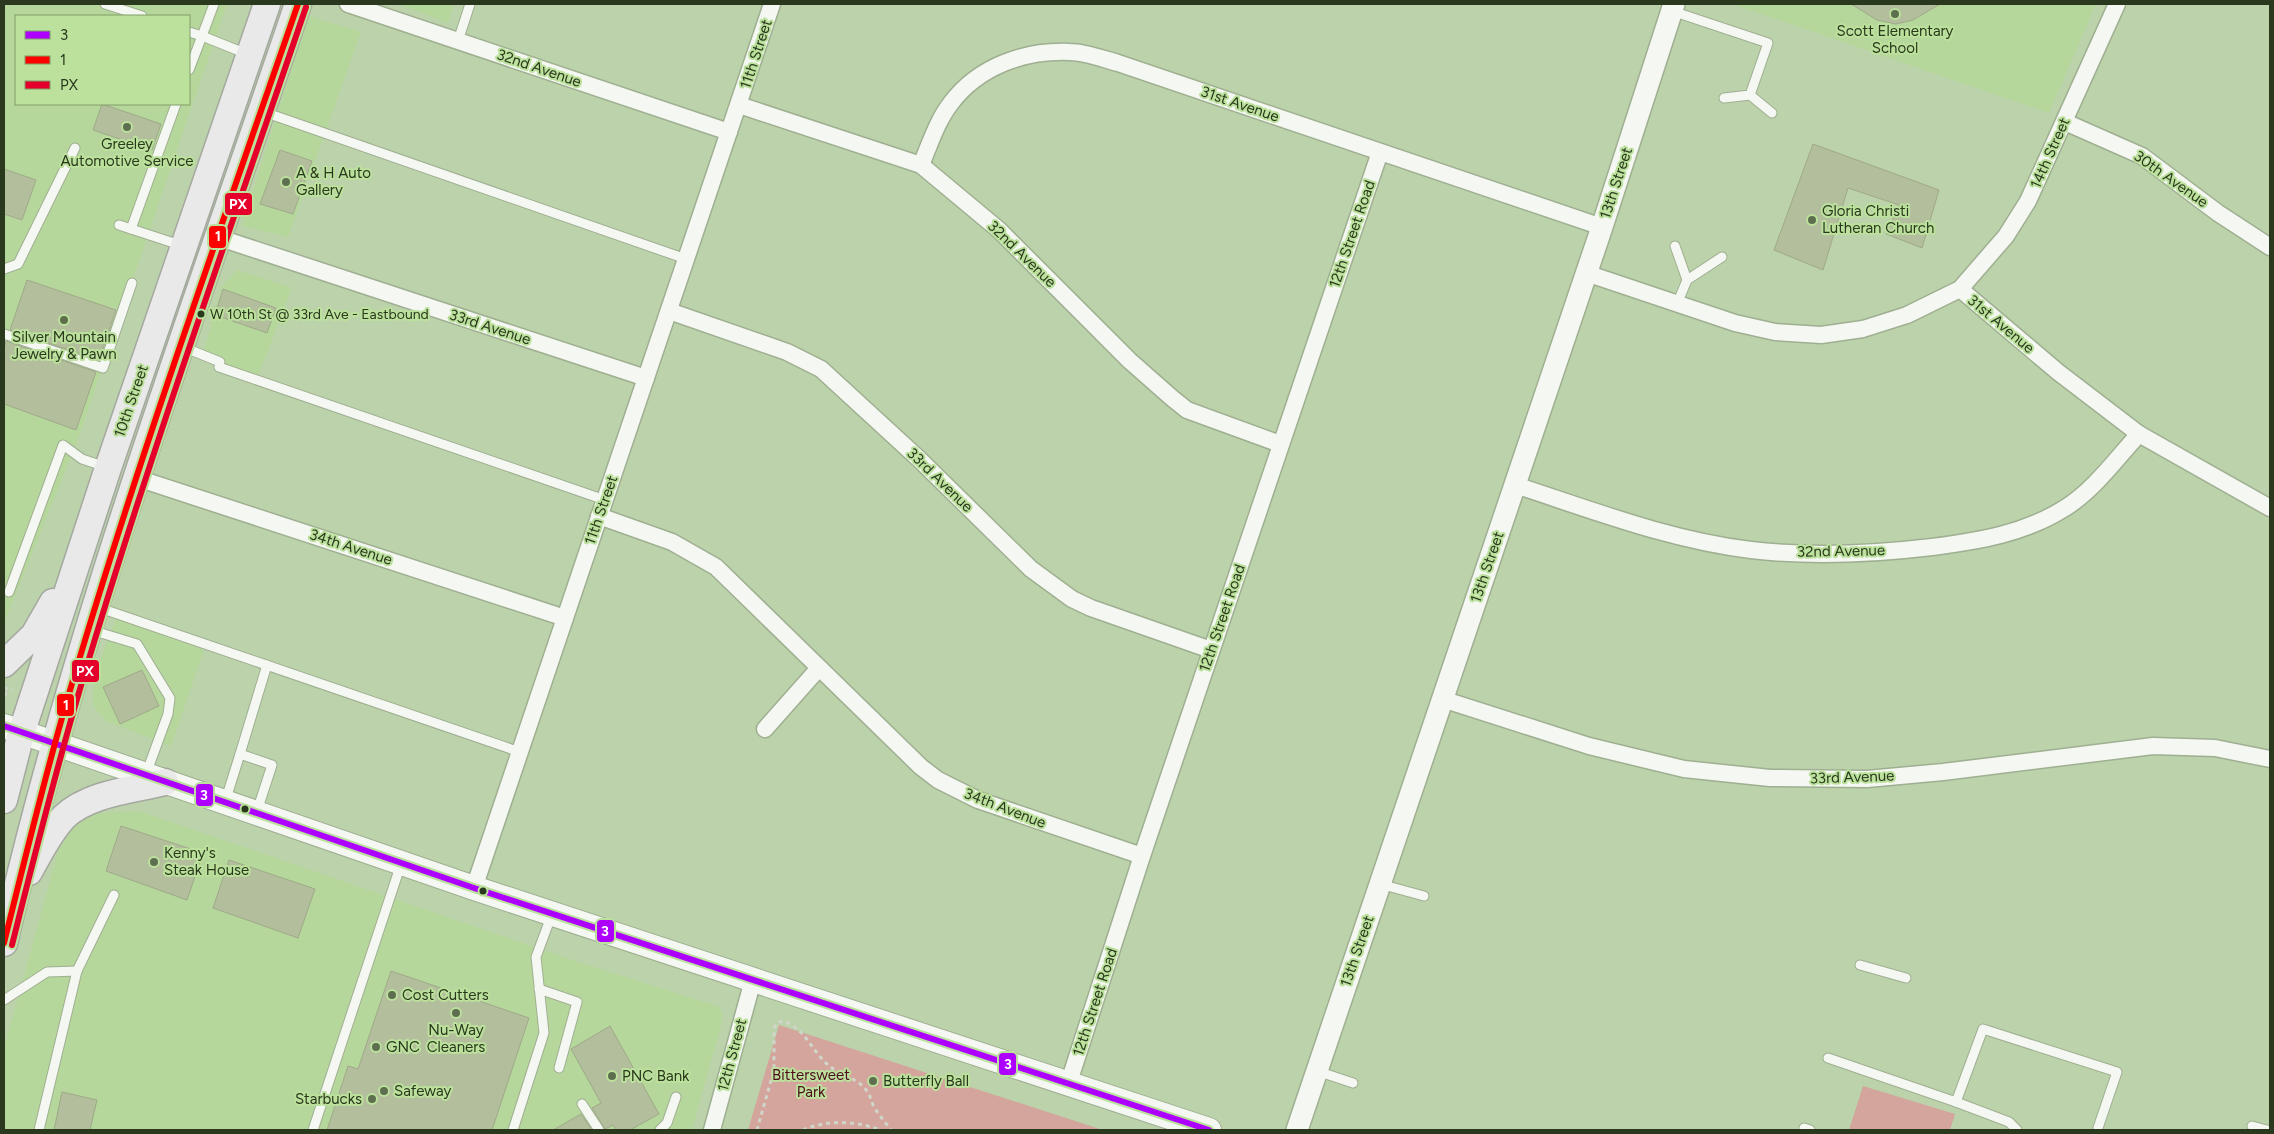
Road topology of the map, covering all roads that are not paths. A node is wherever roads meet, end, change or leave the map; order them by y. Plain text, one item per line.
1 (105, 4) edge
2 (214, 4) edge
3 (267, 4) edge
4 (298, 4) edge
5 (348, 4) edge
6 (470, 4) edge
7 (772, 4) edge
8 (2117, 4) edge
9 (1673, 7) edge
10 (139, 15) edge
11 (190, 32) edge
12 (202, 36) junction
13 (458, 41) junction
14 (249, 55) junction
15 (190, 67) edge
16 (1750, 94) junction
17 (1724, 98) dead end
18 (232, 104) junction
19 (176, 105) edge
20 (739, 105) junction
21 (262, 111) junction
22 (1772, 113) dead end
23 (2065, 122) junction
24 (729, 132) junction
25 (75, 148) dead end
26 (1380, 152) junction
27 (921, 165) junction
28 (119, 225) dead end
29 (1602, 227) junction
30 (131, 229) junction
31 (220, 238) junction
32 (184, 246) junction
33 (1675, 246) dead end
34 (2270, 247) edge
35 (1722, 257) dead end
36 (686, 259) junction
37 (4, 269) edge
38 (1586, 273) junction
39 (1687, 280) junction
40 (132, 283) dead end
41 (1960, 289) junction
42 (1677, 304) junction
43 (668, 311) junction
44 (4, 334) edge
45 (182, 346) junction
46 (646, 378) junction
47 (170, 381) junction
48 (2140, 434) junction
49 (1280, 444) junction
50 (108, 468) junction
51 (137, 478) junction
52 (1514, 485) junction
53 (605, 500) junction
54 (2270, 508) edge
55 (599, 516) junction
56 (80, 556) junction
57 (9, 592) dead end
58 (92, 618) junction
59 (565, 618) junction
60 (1211, 650) junction
61 (267, 665) junction
62 (819, 668) junction
63 (5, 676) edge
64 (1442, 699) junction
65 (766, 729) dead end
66 (12, 730) edge
67 (53, 744) junction
68 (520, 752) junction
69 (240, 754) junction
70 (2270, 759) edge
71 (155, 779) junction
72 (4, 800) edge
73 (225, 803) junction
74 (256, 814) junction
75 (1142, 856) junction
76 (401, 863) junction
77 (1380, 884) junction
78 (474, 888) junction
79 (114, 894) dead end
80 (1424, 896) dead end
81 (13, 904) junction
82 (552, 914) junction
83 (4, 943) edge
84 (1860, 965) dead end
85 (77, 972) junction
86 (1906, 978) dead end
87 (753, 980) junction
88 (539, 989) junction
89 (4, 1000) edge
90 (1828, 1058) dead end
91 (559, 1068) dead end
92 (1317, 1071) junction
93 (1353, 1083) dead end
94 (1068, 1085) junction
95 (676, 1097) dead end
96 (1956, 1102) junction
97 (582, 1104) dead end
98 (2252, 1126) dead end
99 (2098, 1128) dead end
100 (39, 1130) edge
101 (314, 1130) edge
102 (513, 1130) edge
103 (599, 1130) edge
104 (660, 1130) edge
105 (712, 1130) edge
106 (1209, 1130) edge
107 (1297, 1130) edge
108 (2017, 1130) edge
109 (2267, 1130) edge

1 - 10 lane
2 - 12 lane
3 - 14 main road, 10th Street
4 - 21 main road, 10th Street
5 - 13 street, 32nd Avenue
6 - 13 lane
7 - 20 street, 11th Street
8 - 23 street, 14th Street
9 - 16 lane
9 - 29 street, 13th Street
11 - 12 lane
12 - 14 lane
12 - 15 lane
13 - 24 street, 32nd Avenue
14 - 18 main road, 10th Street
16 - 17 lane
16 - 22 lane
18 - 31 main road
18 - 32 main road, 10th Street
19 - 30 lane
20 - 24 street, 11th Street
20 - 27 street, 32nd Avenue
21 - 31 main road, 10th Street
21 - 36 lane
23 - 34 street, 30th Avenue
23 - 41 street, 14th Street
24 - 36 street, 11th Street
25 - 37 lane
26 - 27 street, 31st Avenue
26 - 29 street, 31st Avenue
26 - 49 street, 12th Street Road
27 - 49 street, 32nd Avenue
28 - 30 lane
29 - 38 street, 13th Street
30 - 32 lane
31 - 45 main road, 10th Street
31 - 46 street, 33rd Avenue
32 - 47 main road
32 - 50 main road, 10th Street
33 - 39 lane
35 - 39 lane
36 - 43 street, 11th Street
38 - 42 street, 31st Avenue
38 - 52 street, 13th Street
39 - 42 lane
40 - 44 lane
41 - 42 street, 31st Avenue
41 - 48 street, 31st Avenue
43 - 46 street, 11th Street
43 - 60 street, 33rd Avenue
45 - 47 main road, 10th Street
45 - 53 lane
46 - 53 street, 11th Street
47 - 51 main road, 10th Street
48 - 52 street, 32nd Avenue
48 - 54 street, 31st Avenue
49 - 60 street, 12th Street Road
50 - 56 main road, 10th Street
50 - 57 lane
51 - 58 main road, 10th Street
51 - 59 street, 34th Avenue
52 - 64 street, 13th Street
53 - 55 street, 11th Street
55 - 59 street, 11th Street
55 - 62 street, 34th Avenue
56 - 63 main road
56 - 66 main road, 10th Street
58 - 61 lane
58 - 67 main road, 10th Street
58 - 71 lane
59 - 68 street, 11th Street
60 - 75 street, 12th Street Road
61 - 68 lane
61 - 69 lane
62 - 65 street
62 - 75 street, 34th Avenue
64 - 70 street, 33rd Avenue
64 - 77 street, 13th Street
66 - 67 main road
66 - 72 main road, 10th Street
67 - 71 main road
67 - 81 main road, 10th Street
68 - 78 street, 11th Street
69 - 73 lane
69 - 74 lane
71 - 73 main road
71 - 81 main road
73 - 74 main road
74 - 76 main road
75 - 94 street, 12th Street Road
76 - 78 main road
76 - 101 lane
77 - 80 lane
77 - 92 street, 13th Street
78 - 82 main road
79 - 85 lane
81 - 83 main road, 10th Street
82 - 87 main road
82 - 88 lane
84 - 86 lane
85 - 89 lane
85 - 100 lane
87 - 94 main road
87 - 105 street, 12th Street
88 - 91 lane
88 - 102 lane
90 - 96 lane
92 - 93 lane
92 - 107 street, 13th Street
94 - 106 main road
95 - 104 lane
96 - 99 lane
96 - 108 lane
97 - 103 lane
98 - 109 lane

